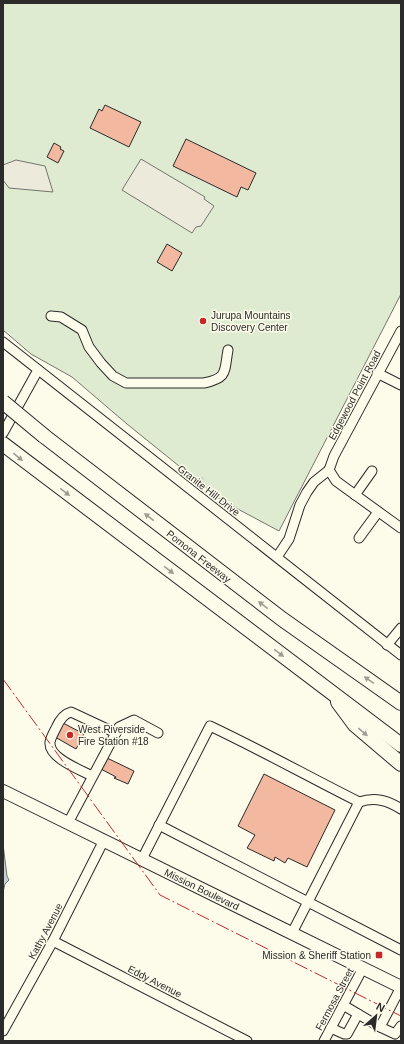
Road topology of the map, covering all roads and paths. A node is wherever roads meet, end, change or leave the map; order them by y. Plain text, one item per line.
1 (51, 316) dead end
2 (401, 331) edge
3 (3, 342) edge
4 (228, 350) dead end
5 (38, 370) junction
6 (377, 373) junction
7 (401, 386) edge
8 (3, 402) edge
9 (3, 433) edge
10 (3, 444) edge
11 (329, 470) junction
12 (372, 471) dead end
13 (355, 495) junction
14 (378, 512) junction
15 (400, 526) edge
16 (359, 538) dead end
17 (278, 557) junction
18 (401, 628) edge
19 (387, 645) junction
20 (401, 656) edge
21 (330, 691) junction
22 (401, 703) edge
23 (116, 733) junction
24 (158, 733) dead end
25 (401, 745) edge
26 (401, 764) edge
27 (92, 776) junction
28 (3, 791) edge
29 (360, 802) junction
30 (401, 808) edge
31 (68, 823) junction
32 (159, 825) junction
33 (104, 840) junction
34 (142, 859) junction
35 (308, 902) junction
36 (292, 933) junction
37 (53, 941) junction
38 (401, 950) edge
39 (363, 968) junction
40 (401, 987) edge
41 (343, 1005) junction
42 (358, 1014) junction
43 (401, 1026) edge
44 (380, 1027) junction
45 (331, 1028) junction
46 (3, 1031) edge
47 (327, 1040) edge
48 (247, 1041) edge

1 - 4 street
2 - 6 street, Edgewood Point Road
3 - 5 street, Granite Hill Drive
5 - 9 street
5 - 17 street, Granite Hill Drive
6 - 7 street
6 - 11 street, Edgewood Point Road
22 -> 8 highway, Pomona Freeway, bridge
10 -> 21 highway
11 - 13 street
11 - 17 street
12 - 13 street
13 - 14 street
14 - 15 street
14 - 16 street
17 - 19 street, Granite Hill Drive
18 - 19 street
19 - 20 street, Granite Hill Drive
21 - 25 highway
21 -> 26 highway
23 - 24 street
23 - 27 street
23 - 27 street
27 - 31 street
28 - 31 main road, Mission Boulevard
29 - 30 street
29 - 32 street
29 - 35 street
31 - 33 main road, Mission Boulevard
32 - 34 street
32 - 35 street
33 - 34 main road, Mission Boulevard
33 - 37 street, Kathy Avenue
34 - 36 main road, Mission Boulevard
35 - 36 street
35 - 38 street
36 - 39 main road, Mission Boulevard
37 - 46 street, Kathy Avenue
37 - 48 street, Eddy Avenue
39 - 40 main road, Mission Boulevard
39 - 41 street, Fermosa Street
40 - 44 street
41 - 42 street
41 - 45 street, Fermosa Street
42 - 44 street
42 - 45 street
43 - 44 street
45 - 47 street, Fermosa Street

